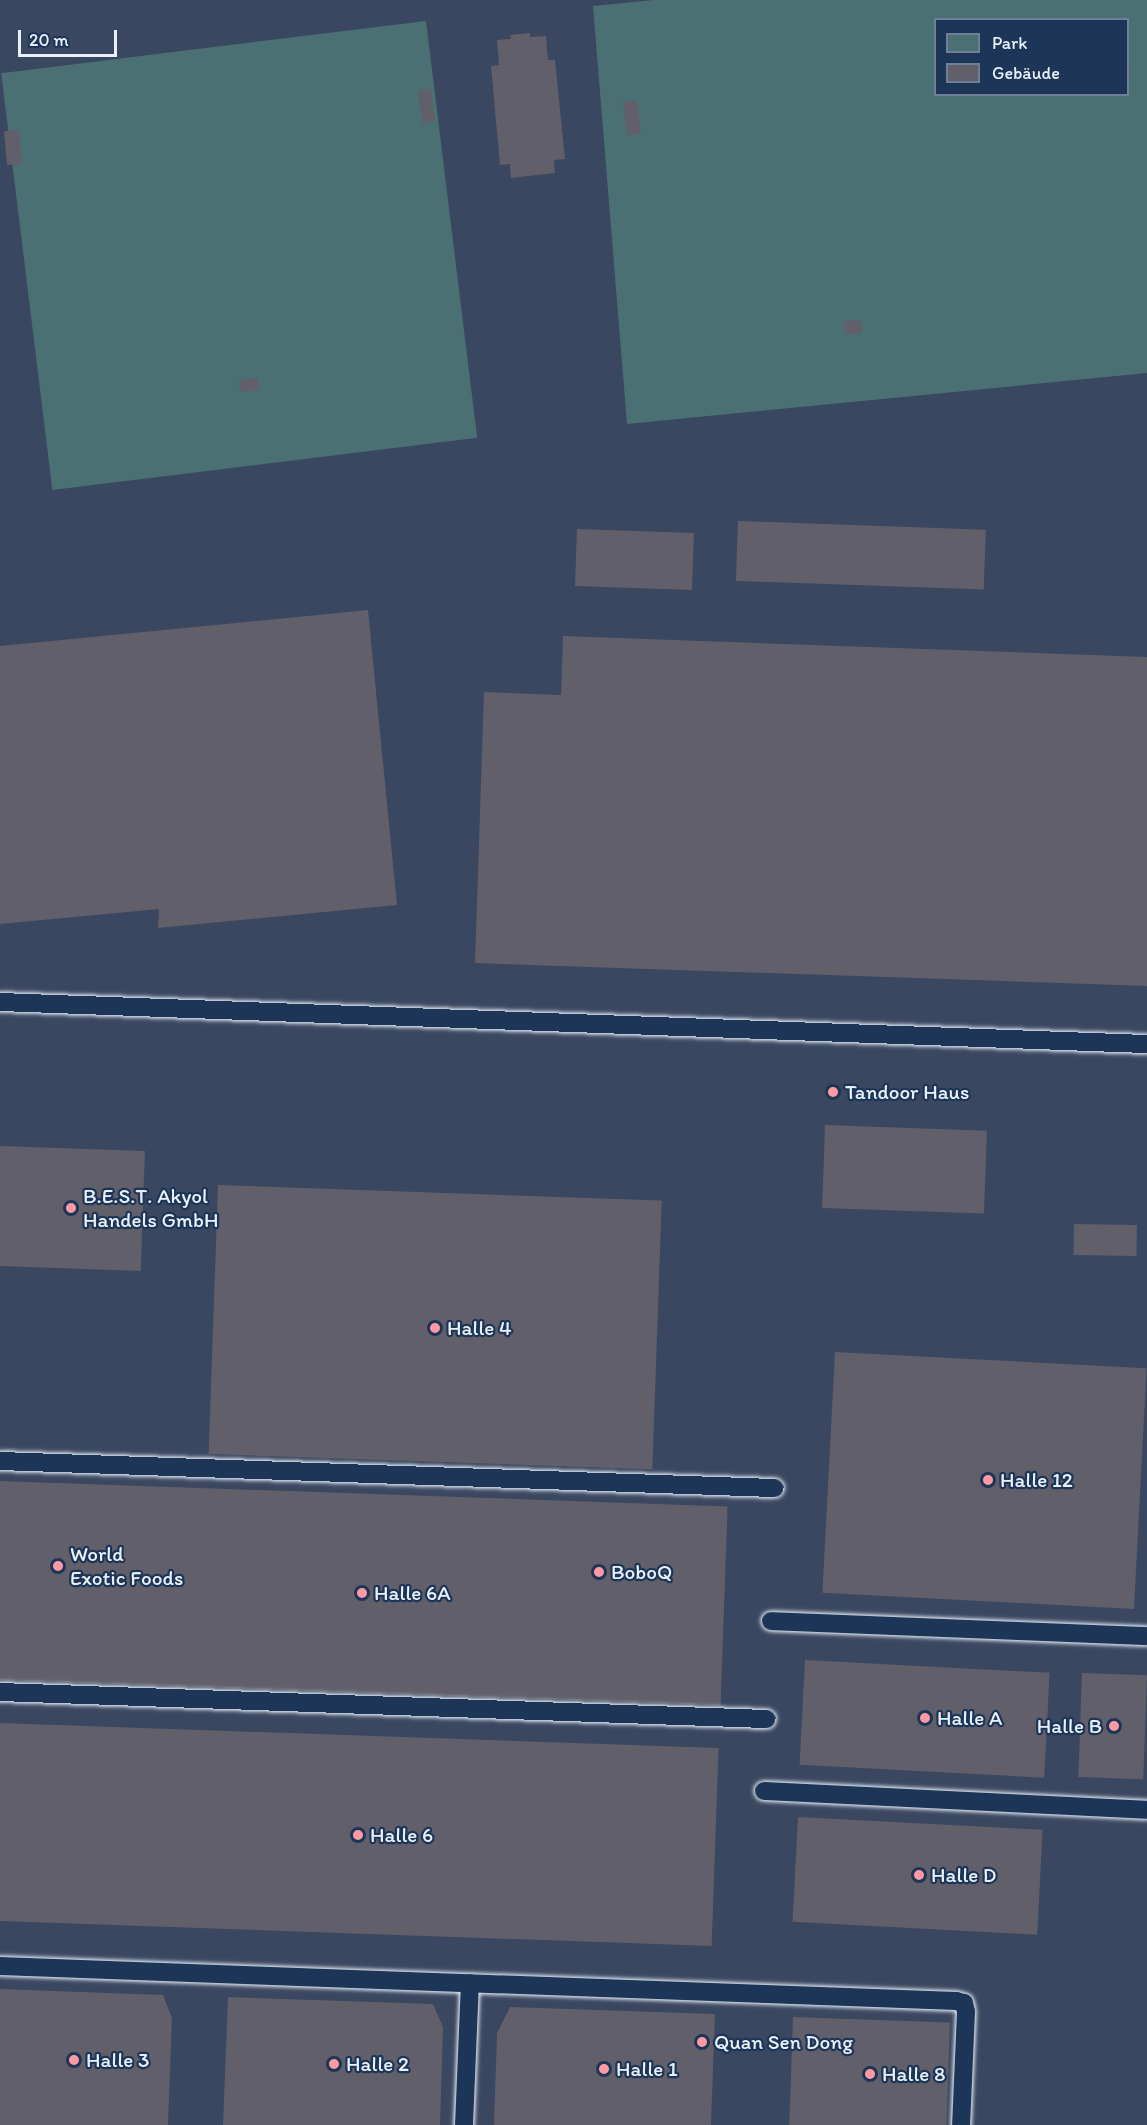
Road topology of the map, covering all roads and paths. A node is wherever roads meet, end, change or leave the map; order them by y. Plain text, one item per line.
1 (0, 1002) edge
2 (1147, 1044) edge
3 (0, 1461) edge
4 (775, 1488) dead end
5 (771, 1621) dead end
6 (1147, 1636) edge
7 (0, 1692) edge
8 (767, 1719) dead end
9 (764, 1791) dead end
10 (1147, 1810) edge
11 (0, 1966) edge
12 (470, 1983) junction
13 (464, 2125) edge
14 (961, 2125) edge

1 - 2 lane
3 - 4 lane
5 - 6 lane
7 - 8 lane
9 - 10 lane
11 - 12 lane
12 - 13 lane
12 - 14 lane

